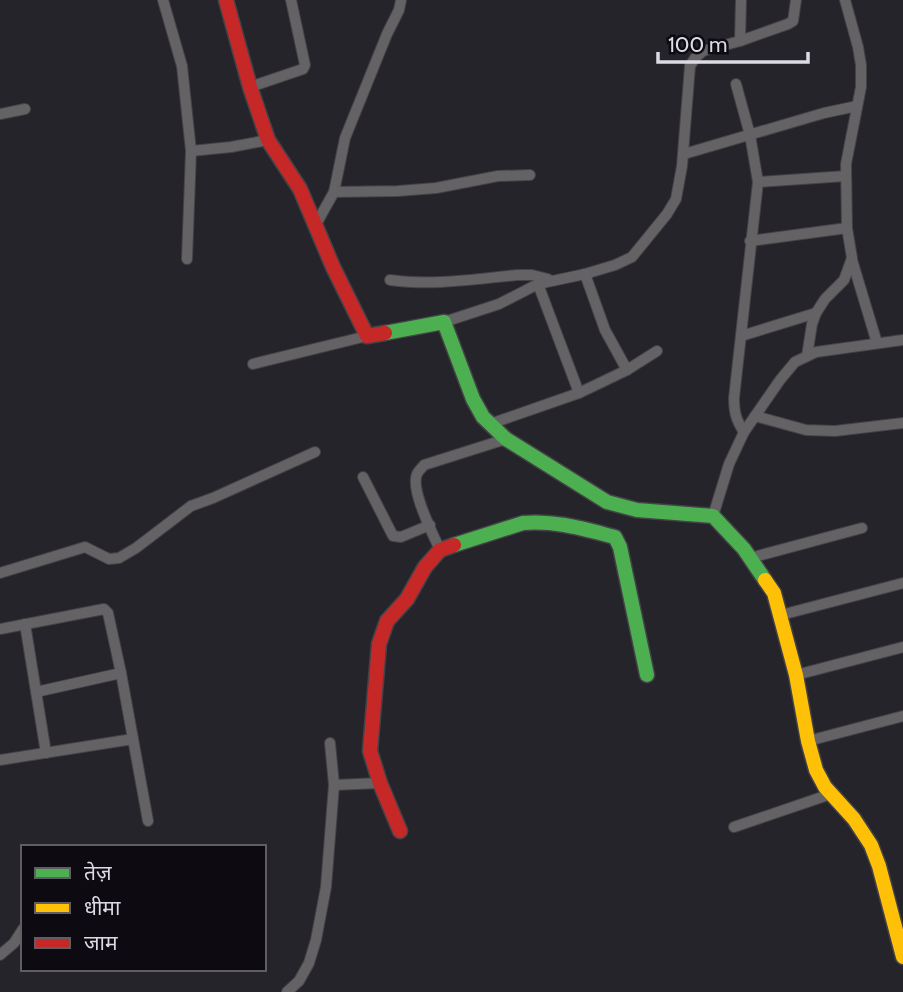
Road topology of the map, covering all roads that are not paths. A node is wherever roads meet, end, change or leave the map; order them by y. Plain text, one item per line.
1 (163, 0) edge
2 (226, 0) edge
3 (291, 0) edge
4 (401, 0) edge
5 (741, 0) edge
6 (796, 0) edge
7 (845, 0) edge
8 (740, 41) junction
9 (736, 84) dead end
10 (250, 87) junction
11 (857, 106) junction
12 (25, 109) dead end
13 (0, 114) edge
14 (750, 135) junction
15 (268, 140) junction
16 (191, 151) junction
17 (684, 154) junction
18 (530, 175) dead end
19 (846, 176) junction
20 (758, 182) junction
21 (334, 192) junction
22 (315, 226) junction
23 (847, 228) junction
24 (750, 241) junction
25 (852, 258) junction
26 (187, 260) dead end
27 (585, 274) junction
28 (390, 280) dead end
29 (556, 280) junction
30 (538, 284) junction
31 (816, 313) junction
32 (444, 322) junction
33 (741, 336) junction
34 (366, 337) junction
35 (903, 340) edge
36 (877, 343) junction
37 (657, 351) dead end
38 (807, 356) junction
39 (253, 364) dead end
40 (627, 370) junction
41 (579, 393) junction
42 (755, 416) junction
43 (903, 423) edge
44 (490, 424) junction
45 (744, 432) junction
46 (506, 439) junction
47 (314, 452) dead end
48 (363, 477) dead end
49 (713, 516) junction
50 (430, 525) junction
51 (862, 528) dead end
52 (440, 550) junction
53 (750, 558) junction
54 (0, 573) edge
55 (903, 583) edge
56 (781, 615) junction
57 (25, 624) junction
58 (0, 629) edge
59 (903, 647) edge
60 (121, 673) junction
61 (796, 675) junction
62 (647, 676) dead end
63 (36, 692) junction
64 (903, 716) edge
65 (133, 739) junction
66 (808, 741) junction
67 (330, 743) dead end
68 (46, 753) junction
69 (0, 760) edge
70 (380, 783) junction
71 (334, 785) junction
72 (831, 794) junction
73 (148, 821) dead end
74 (734, 827) dead end
75 (400, 831) dead end
76 (21, 932) edge
77 (0, 955) edge
78 (903, 957) edge
79 (287, 992) edge

1 - 16 street
2 - 10 street
3 - 10 street
4 - 21 street
5 - 8 street
6 - 8 street
7 - 11 street
8 - 17 street
9 - 14 street
10 - 15 street
11 - 14 street
11 - 19 street
12 - 13 street
14 - 17 street
14 - 20 street
15 - 16 street
15 - 22 street
16 - 26 street
17 - 27 street
18 - 21 street
19 - 20 street
19 - 23 street
20 - 24 street
21 - 22 street
22 - 34 street
23 - 24 street
23 - 25 street
24 - 33 street
25 - 31 street
25 - 36 street
27 - 29 street
27 - 40 street
28 - 29 street
29 - 30 street
30 - 32 street
30 - 41 street
31 - 33 street
31 - 38 street
32 - 34 street
32 - 44 street
33 - 45 street
34 - 39 street
35 - 36 street
36 - 38 street
37 - 40 street
38 - 42 street
40 - 41 street
41 - 44 street
42 - 43 street
42 - 45 street
44 - 46 street
45 - 49 street
46 - 49 street
46 - 50 street
47 - 54 street
48 - 50 street
49 - 53 street
50 - 52 street
51 - 53 street
52 - 62 street
52 - 70 street
53 - 56 street
55 - 56 street
56 - 61 street
57 - 58 street
57 - 60 street
57 - 63 street
59 - 61 street
60 - 63 street
60 - 65 street
61 - 66 street
63 - 68 street
64 - 66 street
65 - 68 street
65 - 73 street
66 - 72 street
67 - 71 street
68 - 69 street
70 - 71 street
70 - 75 street
71 - 79 street
72 - 74 street
72 - 78 street
76 - 77 street

